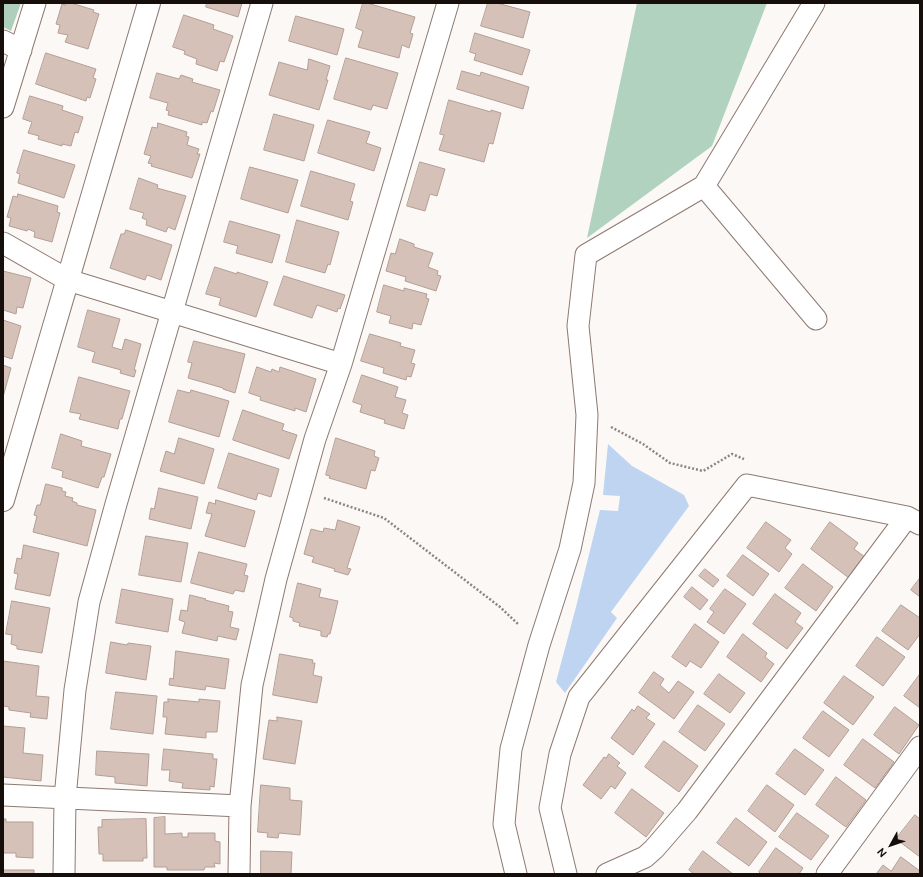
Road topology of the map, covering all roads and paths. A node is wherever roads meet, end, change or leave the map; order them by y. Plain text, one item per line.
1 (35, 3) edge
2 (149, 3) edge
3 (262, 3) edge
4 (448, 3) edge
5 (814, 3) edge
6 (12, 45) edge
7 (3, 107) edge
8 (704, 186) junction
9 (3, 243) edge
10 (68, 280) junction
11 (172, 311) junction
12 (816, 319) dead end
13 (341, 364) junction
14 (587, 415) junction
15 (732, 454) dead end
16 (301, 491) junction
17 (3, 500) edge
18 (914, 520) edge
19 (539, 644) junction
20 (916, 761) edge
21 (3, 795) edge
22 (65, 798) junction
23 (240, 806) junction
24 (64, 874) edge
25 (239, 874) edge
26 (516, 874) edge
27 (566, 874) edge
28 (607, 874) edge
29 (827, 874) edge

1 - 6 street
2 - 10 street
3 - 11 street
4 - 13 street
5 - 8 street
6 - 7 street
8 - 12 street
8 - 14 street
9 - 10 street
10 - 11 street
10 - 17 street
11 - 13 street
11 - 22 street
13 - 16 street
14 - 15 path
14 - 19 street
16 - 19 path
16 - 23 street
18 - 27 street
18 - 28 street
19 - 26 street
20 - 29 street
21 - 22 street
22 - 23 street
22 - 24 street
23 - 25 street

